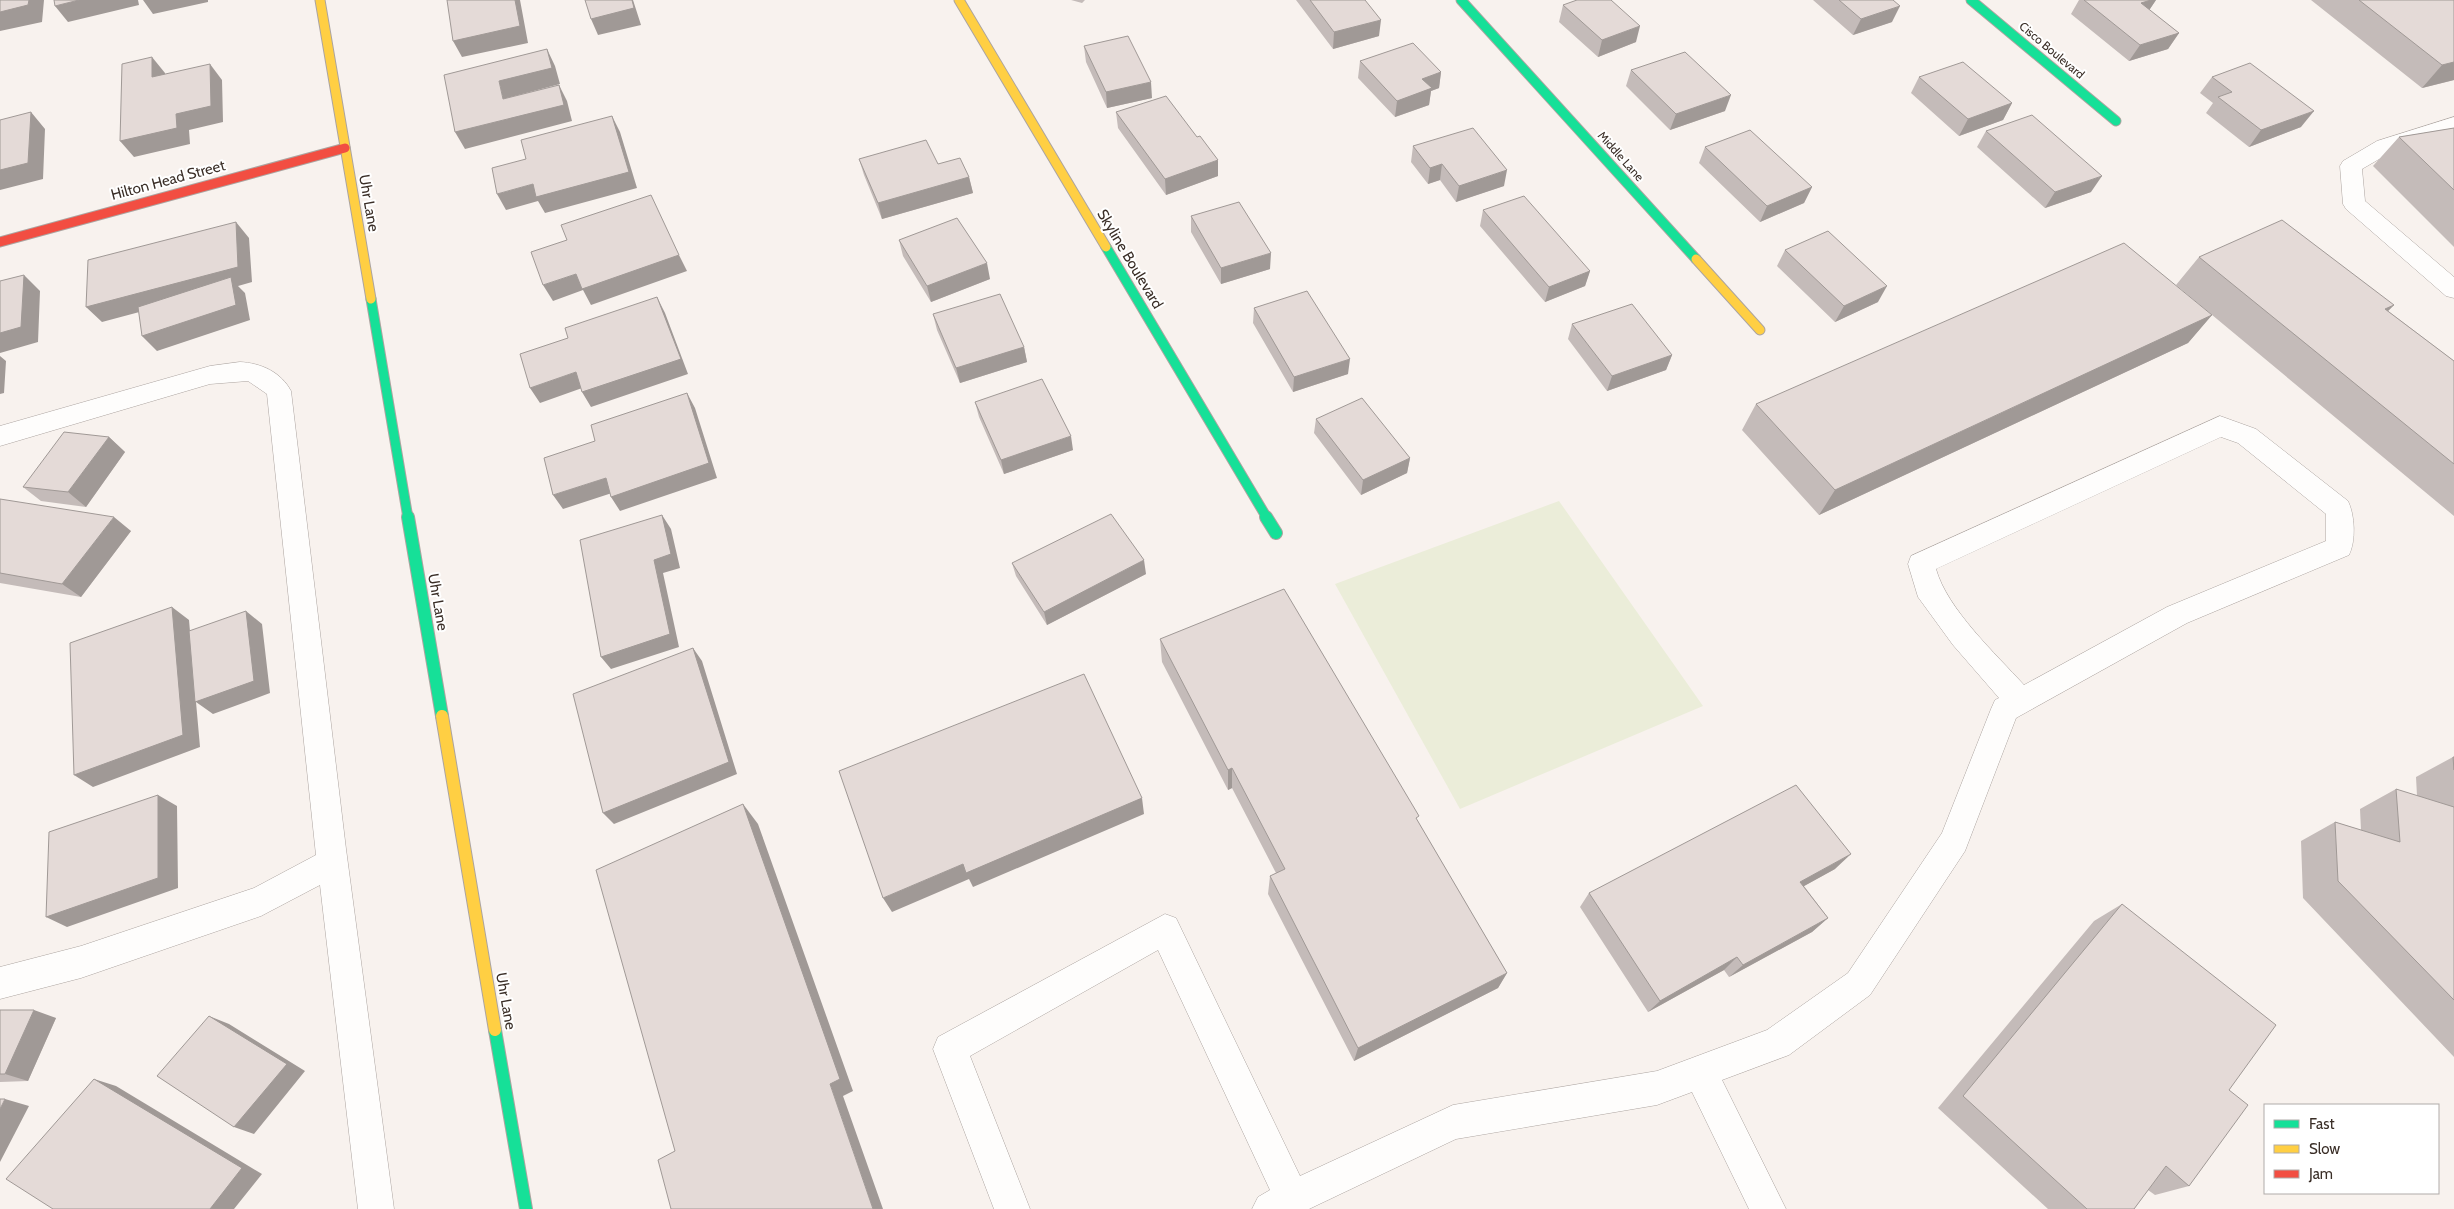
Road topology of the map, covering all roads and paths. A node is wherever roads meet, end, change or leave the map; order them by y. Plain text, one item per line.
1 (320, 0) edge
2 (959, 0) edge
3 (1461, 0) edge
4 (1971, 0) edge
5 (2116, 121) dead end
6 (2454, 124) edge
7 (345, 148) junction
8 (0, 242) edge
9 (2454, 290) edge
10 (1760, 330) dead end
11 (0, 436) edge
12 (1276, 532) dead end
13 (2020, 702) junction
14 (333, 862) junction
15 (0, 983) edge
16 (1700, 1072) junction
17 (1281, 1204) edge
18 (376, 1209) edge
19 (526, 1209) edge
20 (1012, 1209) edge
21 (1768, 1209) edge

1 - 7 street, Uhr Lane
2 - 12 street, Skyline Boulevard
3 - 10 street, Middle Lane
4 - 5 street, Cisco Boulevard
6 - 9 lane
7 - 8 street, Hilton Head Street
7 - 19 street, Uhr Lane
11 - 14 lane
13 - 13 lane
13 - 16 lane
14 - 15 lane
14 - 18 lane
16 - 17 lane
16 - 21 lane
17 - 20 lane

